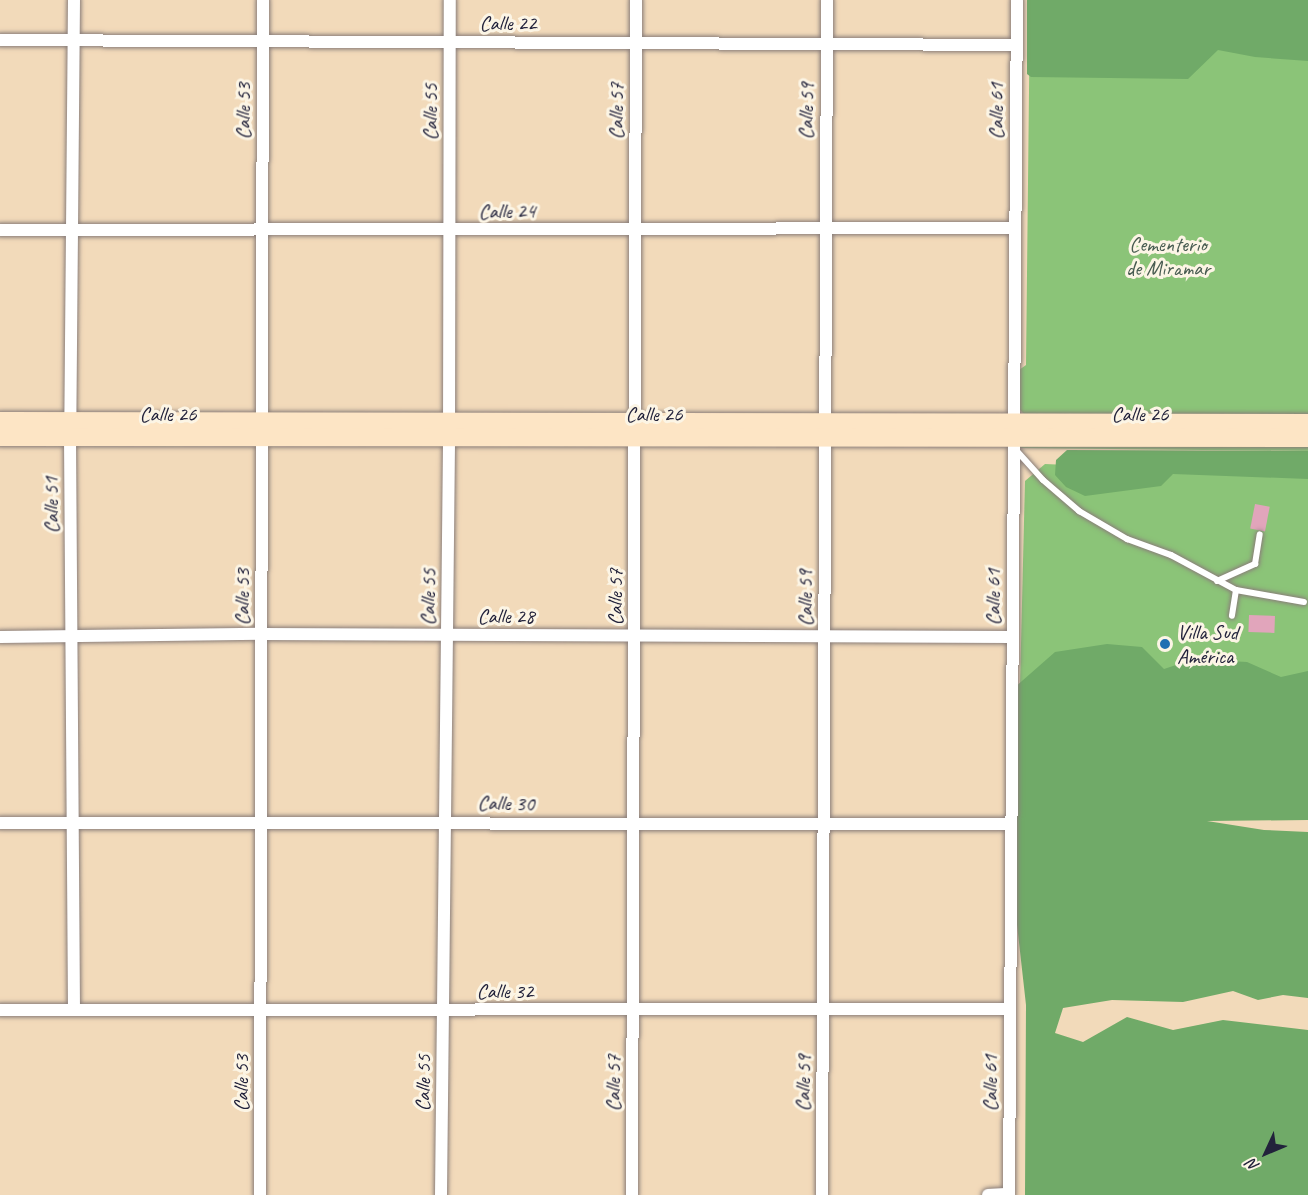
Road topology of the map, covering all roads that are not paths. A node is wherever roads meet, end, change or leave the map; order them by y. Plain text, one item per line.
1 (74, 0) edge
2 (262, 0) edge
3 (450, 0) edge
4 (636, 0) edge
5 (826, 0) edge
6 (1017, 0) edge
7 (262, 39) junction
8 (0, 40) edge
9 (74, 40) junction
10 (450, 42) junction
11 (636, 42) junction
12 (826, 45) junction
13 (1016, 45) junction
14 (636, 228) junction
15 (824, 228) junction
16 (1015, 228) junction
17 (0, 230) edge
18 (73, 230) junction
19 (262, 230) junction
20 (450, 231) junction
21 (0, 421) edge
22 (1308, 423) edge
23 (262, 428) junction
24 (70, 429) junction
25 (449, 430) junction
26 (636, 430) junction
27 (823, 430) junction
28 (1014, 435) junction
29 (0, 437) edge
30 (1308, 438) edge
31 (1260, 534) dead end
32 (1217, 581) junction
33 (1236, 590) junction
34 (1304, 602) dead end
35 (1232, 616) dead end
36 (261, 634) junction
37 (447, 635) junction
38 (635, 636) junction
39 (0, 637) edge
40 (1013, 637) junction
41 (824, 638) junction
42 (73, 639) junction
43 (445, 822) junction
44 (0, 823) edge
45 (72, 823) junction
46 (261, 824) junction
47 (634, 824) junction
48 (826, 824) junction
49 (1011, 824) junction
50 (1010, 1008) junction
51 (74, 1009) junction
52 (0, 1010) edge
53 (443, 1010) junction
54 (633, 1010) junction
55 (261, 1011) junction
56 (823, 1011) junction
57 (260, 1195) edge
58 (441, 1195) edge
59 (632, 1195) edge
60 (822, 1195) edge
61 (988, 1195) edge
62 (1009, 1195) edge

1 - 9 street, Calle 51
2 - 7 street, Calle 53
3 - 10 street, Calle 55
4 - 11 street, Calle 57
5 - 12 street, Calle 59
6 - 13 street, Calle 61
7 - 9 street, Calle 22
7 - 10 street, Calle 22
7 - 19 street, Calle 53
8 - 9 street, Calle 22
9 - 18 street, Calle 51
10 - 11 street, Calle 22
10 - 20 street, Calle 55
11 - 12 street, Calle 22
11 - 14 street, Calle 57
12 - 13 street, Calle 22
12 - 15 street, Calle 59
13 - 16 street, Calle 61
14 - 15 street, Calle 24
14 - 20 street, Calle 24
14 - 26 street, Calle 57
15 - 16 street, Calle 24
15 - 27 street, Calle 59
16 - 28 street, Calle 61
17 - 18 street, Calle 24
18 - 19 street, Calle 24
18 - 24 street, Calle 51
19 - 20 street, Calle 24
19 - 23 street, Calle 53
20 - 25 street, Calle 55
21 - 24 main road, Calle 26
22 - 28 main road, Calle 26
23 - 24 main road, Calle 26
23 - 25 main road, Calle 26
23 - 36 street, Calle 53
24 - 29 main road, Calle 26
24 - 42 street, Calle 51
25 - 26 main road, Calle 26
25 - 37 street, Calle 55
26 - 27 main road, Calle 26
26 - 38 street, Calle 57
27 - 28 main road, Calle 26
27 - 41 street, Calle 59
28 - 30 main road, Calle 26
28 - 32 lane
28 - 40 street, Calle 61
31 - 32 lane
32 - 33 lane
33 - 34 lane
33 - 35 lane
36 - 37 street, Calle 28
36 - 42 street, Calle 28
36 - 46 street, Calle 53
37 - 38 street, Calle 28
37 - 43 street, Calle 55
38 - 41 street, Calle 28
38 - 47 street, Calle 57
39 - 42 street, Calle 28
40 - 41 street, Calle 28
40 - 49 street, Calle 61
41 - 48 street, Calle 59
42 - 45 street, Calle 51
43 - 46 street, Calle 30
43 - 47 street, Calle 30
43 - 53 street, Calle 55
44 - 45 street, Calle 30
45 - 46 street, Calle 30
45 - 51 street, Calle 51
46 - 55 street, Calle 53
47 - 48 street, Calle 30
47 - 54 street, Calle 57
48 - 49 street, Calle 30
48 - 56 street, Calle 59
49 - 50 street, Calle 61
50 - 56 street, Calle 32
50 - 62 street, Calle 61
51 - 52 street, Calle 32
51 - 55 street, Calle 32
53 - 54 street, Calle 32
53 - 55 street, Calle 32
53 - 58 street, Calle 55
54 - 56 street, Calle 32
54 - 59 street, Calle 57
55 - 57 street, Calle 53
56 - 60 street, Calle 59
61 - 62 street

